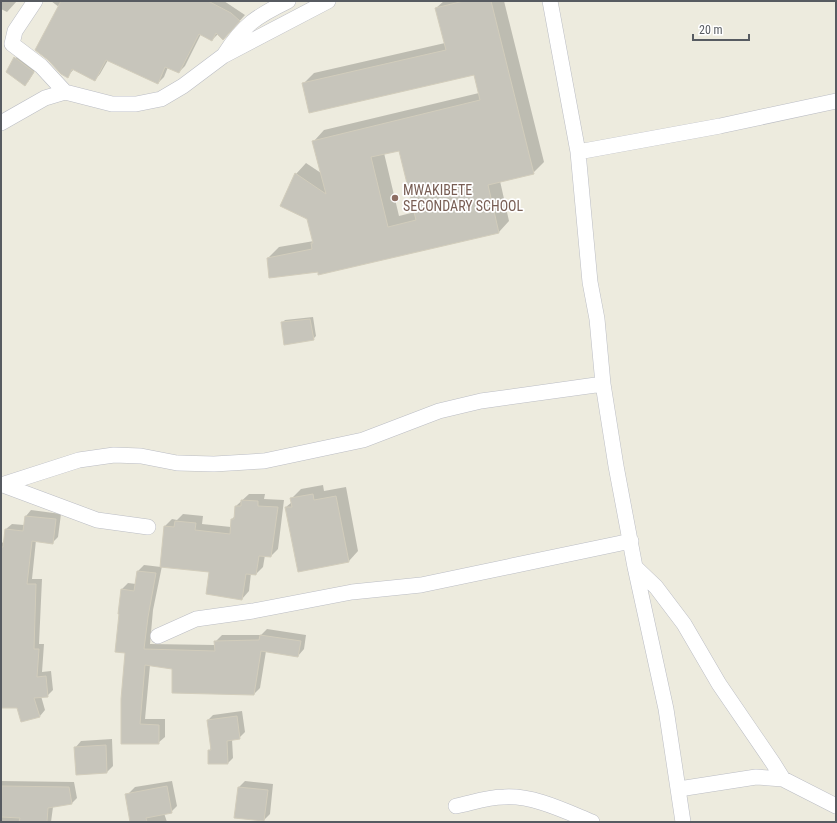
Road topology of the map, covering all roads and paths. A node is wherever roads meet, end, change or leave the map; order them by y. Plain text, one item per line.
1 (35, 1) edge
2 (288, 1) edge
3 (328, 1) edge
4 (550, 1) edge
5 (7, 43) edge
6 (223, 56) junction
7 (65, 92) junction
8 (836, 101) edge
9 (1, 123) edge
10 (578, 152) junction
11 (603, 384) junction
12 (2, 485) edge
13 (148, 527) dead end
14 (631, 541) junction
15 (635, 567) junction
16 (158, 636) dead end
17 (783, 779) junction
18 (679, 789) junction
19 (456, 806) dead end
20 (836, 806) edge
21 (680, 821) edge
22 (592, 822) edge

1 - 5 street
2 - 6 street
3 - 6 street
4 - 10 street
5 - 7 street
6 - 7 street
7 - 9 street
8 - 10 street
10 - 11 street
11 - 12 street
11 - 14 street
12 - 13 street
14 - 15 street
14 - 16 street
15 - 17 street
15 - 18 street
17 - 18 street
17 - 20 street
18 - 21 street
19 - 22 street

